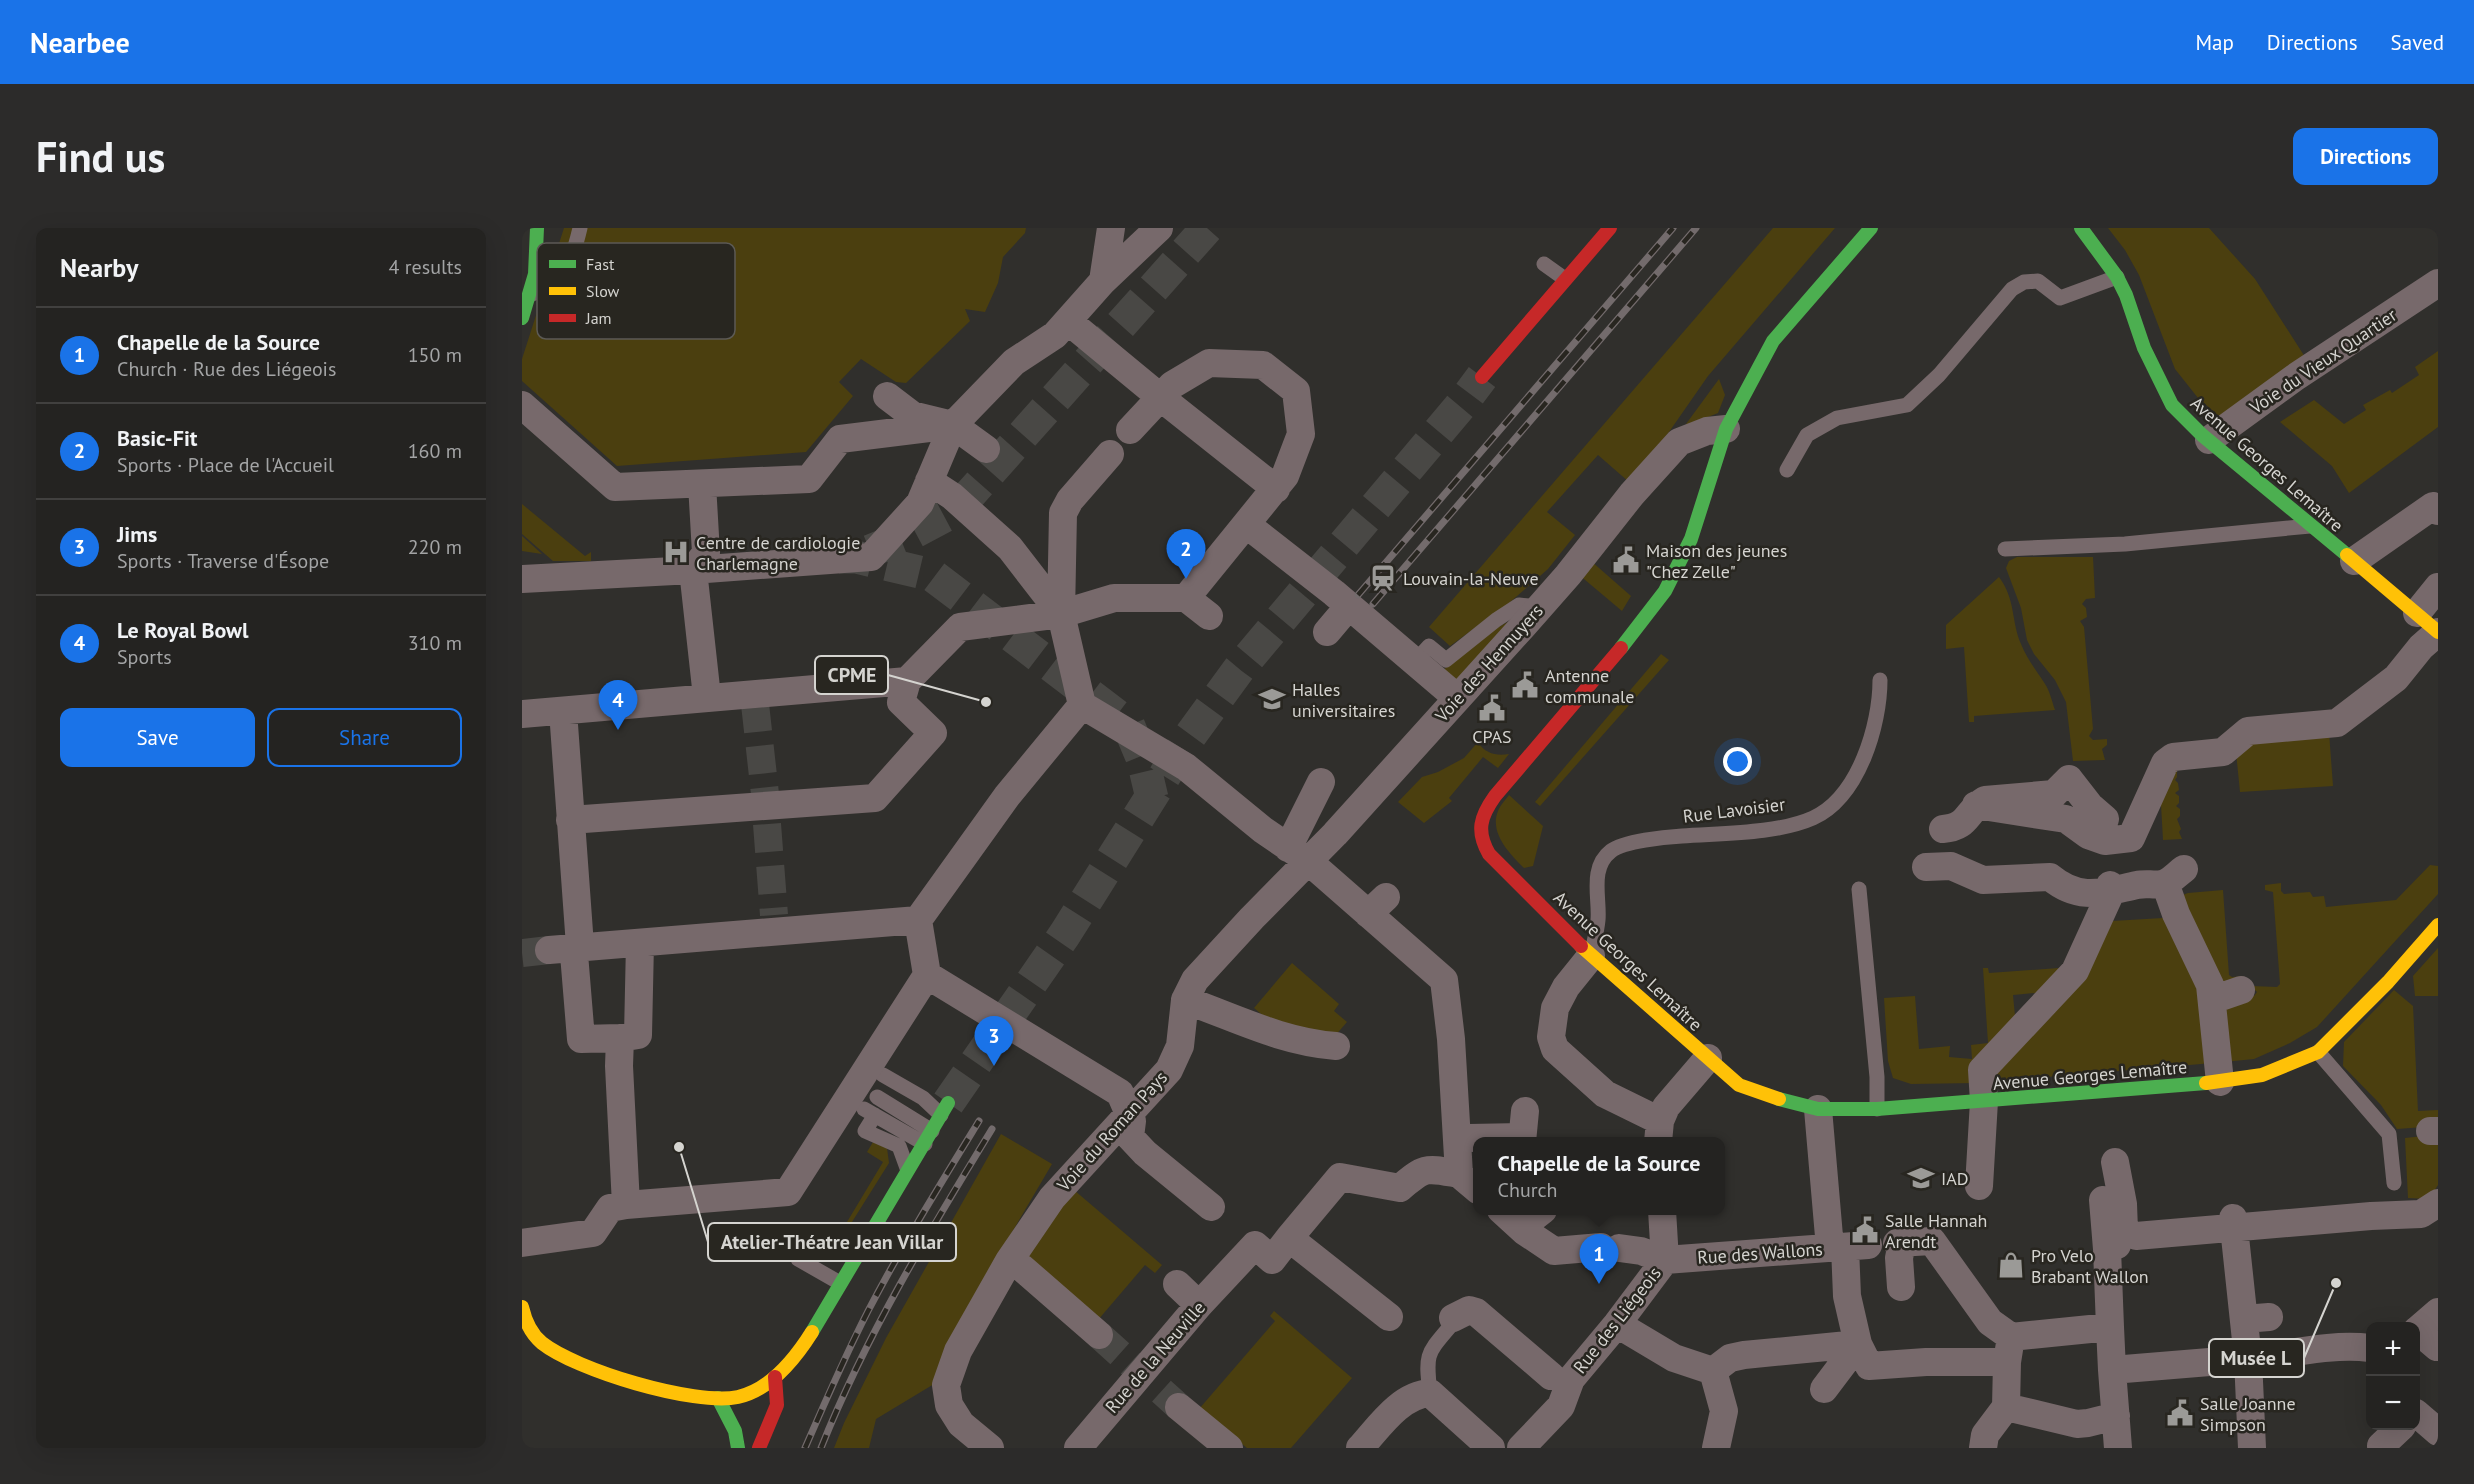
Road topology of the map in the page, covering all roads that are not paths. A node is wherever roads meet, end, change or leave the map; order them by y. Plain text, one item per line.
1 (537, 228) edge
2 (580, 228) edge
3 (1111, 228) edge
4 (1159, 228) edge
5 (1610, 228) edge
6 (1872, 228) edge
7 (2081, 228) edge
8 (537, 243) edge
9 (576, 243) edge
10 (1544, 264) dead end
11 (537, 272) edge
12 (2117, 277) junction
13 (1565, 279) junction
14 (1103, 281) junction
15 (2438, 283) edge
16 (537, 292) edge
17 (532, 294) junction
18 (522, 318) edge
19 (1062, 328) junction
20 (1482, 377) tunnel mouth
21 (1163, 385) junction
22 (887, 396) dead end
23 (522, 405) edge
24 (953, 425) junction
25 (1726, 429) junction
26 (1130, 430) dead end
27 (2209, 440) junction
28 (986, 449) dead end
29 (1110, 454) dead end
30 (1787, 470) dead end
31 (929, 481) junction
32 (702, 484) junction
33 (1263, 510) junction
34 (2438, 511) edge
35 (2312, 526) junction
36 (2005, 549) dead end
37 (2354, 561) junction
38 (693, 570) junction
39 (522, 579) edge
40 (2438, 587) edge
41 (1186, 597) junction
42 (1349, 606) junction
43 (1540, 607) junction
44 (2417, 613) junction
45 (1061, 614) junction
46 (1209, 616) dead end
47 (1327, 632) dead end
48 (2438, 632) edge
49 (1419, 657) dead end
50 (1880, 680) dead end
51 (907, 681) junction
52 (707, 697) junction
53 (1455, 700) junction
54 (1082, 705) junction
55 (563, 711) junction
56 (522, 714) edge
57 (1322, 782) dead end
58 (1976, 805) junction
59 (570, 820) junction
60 (1943, 829) dead end
61 (1298, 854) junction
62 (2106, 857) junction
63 (1926, 867) dead end
64 (1858, 889) dead end
65 (918, 920) junction
66 (2438, 925) edge
67 (640, 942) junction
68 (580, 948) junction
69 (549, 950) tunnel mouth
70 (1591, 956) junction
71 (927, 975) junction
72 (1190, 990) junction
73 (2241, 990) dead end
74 (2212, 1000) junction
75 (621, 1038) junction
76 (1336, 1046) dead end
77 (2318, 1052) junction
78 (1708, 1058) junction
79 (883, 1075) dead end
80 (2220, 1082) junction
81 (877, 1097) dead end
82 (1984, 1101) junction
83 (945, 1109) joint
84 (1818, 1109) junction
85 (1877, 1109) junction
86 (1130, 1116) junction
87 (1659, 1131) edge
88 (928, 1137) junction
89 (909, 1170) junction
90 (1472, 1177) edge
91 (2394, 1183) dead end
92 (1979, 1186) dead end
93 (2438, 1203) edge
94 (626, 1205) junction
95 (1211, 1207) dead end
96 (1662, 1215) edge
97 (1531, 1218) edge
98 (2233, 1223) junction
99 (522, 1243) edge
100 (1297, 1244) junction
101 (1847, 1247) junction
102 (798, 1259) dead end
103 (1665, 1260) junction
104 (1009, 1261) junction
105 (840, 1283) junction
106 (1177, 1284) dead end
107 (1901, 1287) dead end
108 (1199, 1305) junction
109 (522, 1307) edge
110 (1451, 1315) joint
111 (1389, 1317) dead end
112 (1617, 1324) junction
113 (2109, 1327) junction
114 (1099, 1335) tunnel mouth
115 (1858, 1344) junction
116 (2366, 1348) edge
117 (2009, 1349) junction
118 (2248, 1359) junction
119 (2112, 1370) junction
120 (1713, 1371) junction
121 (1551, 1376) dead end
122 (775, 1377) junction
123 (1824, 1389) dead end
124 (1430, 1393) junction
125 (718, 1398) junction
126 (1179, 1407) tunnel mouth
127 (2006, 1407) junction
128 (2420, 1417) edge
129 (2397, 1430) edge
130 (2404, 1430) edge
131 (2438, 1432) edge
132 (2092, 1436) edge
133 (2381, 1446) dead end
134 (738, 1448) edge
135 (759, 1448) edge
136 (990, 1448) edge
137 (1078, 1448) edge
138 (1229, 1448) edge
139 (1360, 1448) edge
140 (1491, 1448) edge
141 (1521, 1448) edge
142 (1716, 1448) edge
143 (1983, 1448) edge
144 (2252, 1448) edge
145 (2409, 1448) edge

1 - 8 street
2 - 9 lane
3 - 14 street
4 - 14 street
5 - 13 street
6 - 25 street, Avenue Georges Lemaître
7 - 12 street, Avenue Georges Lemaître
10 - 13 lane
11 - 17 street
12 - 27 street, Avenue Georges Lemaître
12 - 30 lane
13 - 20 street
14 - 19 street
15 - 27 street, Voie du Vieux Quartier
16 - 17 lane
17 - 18 street
19 - 21 street
19 - 24 street
21 - 26 street
21 - 33 street
21 - 33 street
22 - 24 street
23 - 32 street
24 - 28 street
24 - 31 street
24 - 32 street
25 - 43 street, Voie des Hennuyers
25 - 70 street, Avenue Georges Lemaître
27 - 35 street, Avenue Georges Lemaître
29 - 45 street
31 - 38 street
31 - 45 street
32 - 38 street
33 - 41 street
33 - 42 street
34 - 37 street
35 - 36 lane
35 - 37 street, Avenue Georges Lemaître
37 - 44 street, Avenue Georges Lemaître
38 - 39 street
38 - 52 street
40 - 44 street
41 - 45 street
41 - 46 street
42 - 47 street
42 - 53 street
43 - 49 lane
43 - 53 street, Voie des Hennuyers
44 - 48 street, Avenue Georges Lemaître
45 - 51 street
45 - 54 street
48 - 62 street
50 - 70 lane, Rue Lavoisier
51 - 52 street
51 - 59 street
52 - 55 street
53 - 61 street, Voie des Hennuyers
54 - 61 street
54 - 65 street
55 - 56 street
55 - 59 street
57 - 61 street
58 - 60 street
58 - 62 street
58 - 62 street
59 - 68 street
61 - 72 street
61 - 90 street
62 - 63 street
62 - 74 street
62 - 82 street
64 - 85 lane
65 - 67 street
65 - 71 street
66 - 77 street, Avenue Georges Lemaître
67 - 68 street
67 - 75 street
68 - 69 street
68 - 75 street
70 - 78 street, Avenue Georges Lemaître
70 - 87 street
71 - 86 street
71 - 94 street
72 - 76 street
72 - 86 street, Voie du Roman Pays
73 - 74 street
74 - 80 street
75 - 94 street
77 - 80 street, Avenue Georges Lemaître
77 - 91 lane
78 - 84 street, Avenue Georges Lemaître
78 - 87 street
79 - 83 lane
80 - 82 street, Avenue Georges Lemaître
81 - 88 lane
82 - 85 street, Avenue Georges Lemaître
82 - 92 street
83 - 88 street
84 - 85 street, Avenue Georges Lemaître
84 - 101 street
86 - 95 street
86 - 104 street, Voie du Roman Pays
88 - 89 street
88 - 89 lane
89 - 105 street
90 - 100 street
93 - 98 street
94 - 99 street
96 - 103 street, Rue des Liégeois
97 - 103 street, Rue des Wallons
98 - 113 street
98 - 118 street
100 - 108 street, Rue de la Neuville
100 - 111 street
101 - 103 street, Rue des Wallons
101 - 115 street
102 - 105 lane
103 - 112 street, Rue des Liégeois
104 - 114 street
104 - 136 street, Voie du Roman Pays
105 - 122 street
106 - 108 street
107 - 117 street
108 - 137 street, Rue de la Neuville
109 - 125 street
110 - 121 street
110 - 124 lane
112 - 120 street
112 - 141 street, Rue des Liégeois
113 - 117 street
113 - 119 street
115 - 117 street
115 - 120 street
115 - 123 street
116 - 118 street
117 - 127 street
118 - 119 street
118 - 144 street
119 - 132 street
120 - 142 street
122 - 125 street
122 - 135 street
124 - 139 street
124 - 140 street
125 - 134 street
126 - 138 street
127 - 132 street
127 - 143 street
128 - 131 street
129 - 133 street
130 - 145 street

